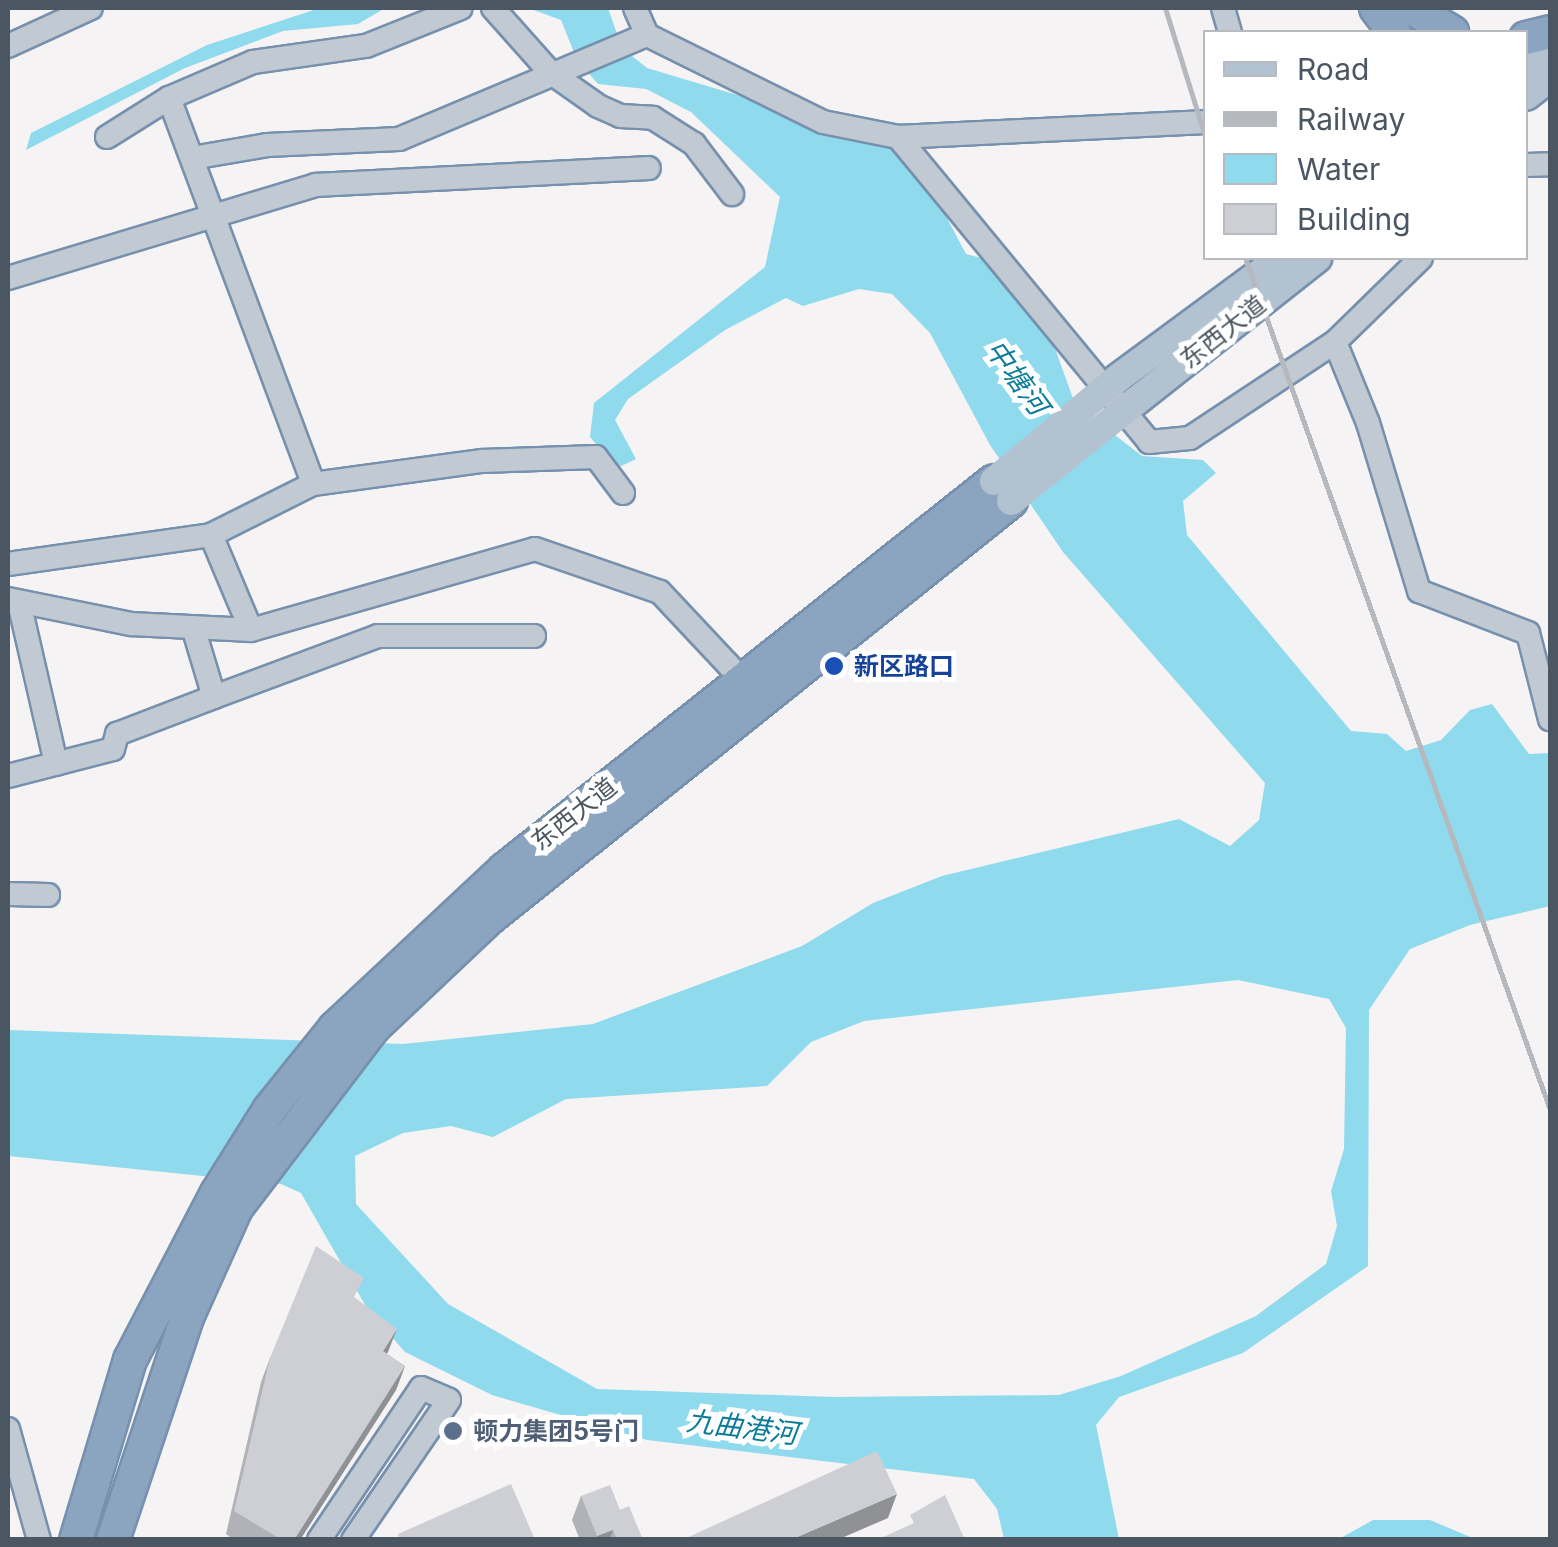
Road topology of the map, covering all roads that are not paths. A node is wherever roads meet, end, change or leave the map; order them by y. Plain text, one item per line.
1 (91, 8) edge
2 (461, 8) edge
3 (493, 8) edge
4 (635, 8) edge
5 (1376, 8) edge
6 (1412, 8) edge
7 (1392, 30) edge
8 (1449, 30) edge
9 (642, 37) junction
10 (1550, 45) edge
11 (8, 46) edge
12 (1528, 63) edge
13 (560, 68) junction
14 (1550, 77) edge
15 (1528, 94) edge
16 (169, 98) junction
17 (1203, 122) edge
18 (108, 137) dead end
19 (898, 137) junction
20 (192, 158) junction
21 (649, 168) dead end
22 (732, 194) dead end
23 (214, 213) junction
24 (1278, 260) edge
25 (1313, 260) edge
26 (1419, 260) edge
27 (8, 278) edge
28 (1335, 342) junction
29 (313, 484) junction
30 (1002, 491) junction
31 (623, 493) dead end
32 (211, 535) junction
33 (8, 564) edge
34 (13, 601) edge
35 (194, 627) junction
36 (251, 630) junction
37 (534, 636) dead end
38 (752, 690) junction
39 (214, 697) junction
40 (1550, 719) edge
41 (56, 764) junction
42 (8, 776) edge
43 (8, 894) edge
44 (48, 895) dead end
45 (227, 1200) junction
46 (8, 1429) edge
47 (14, 1479) edge
48 (39, 1540) edge
49 (76, 1540) edge
50 (113, 1540) edge
51 (319, 1540) edge
52 (353, 1540) edge

1 - 11 street
2 - 16 street
3 - 13 street
4 - 9 street
5 - 7 highway
6 - 8 highway
9 - 13 street
9 - 19 street
10 - 12 main road
13 - 20 street
13 - 22 street
14 - 15 main road
16 - 18 street
16 - 20 street
17 - 19 street
19 - 28 street
20 - 23 street
21 - 23 street
23 - 27 street
23 - 29 street
24 - 30 main road, 东西大道, bridge
25 - 30 main road, 东西大道, bridge
26 - 28 street
28 - 40 street
29 - 31 street
29 - 32 street
30 - 38 highway, 东西大道
32 - 33 street
32 - 36 street
34 - 35 street
34 - 41 street
35 - 36 street
35 - 39 street
36 - 38 street
37 - 39 street
38 - 45 highway, 东西大道
38 - 45 highway, 东西大道
39 - 41 street
41 - 42 street
43 - 44 street
45 - 49 highway, 东西大道
45 - 50 highway, 东西大道
46 - 47 street
47 - 48 street
51 - 52 street

